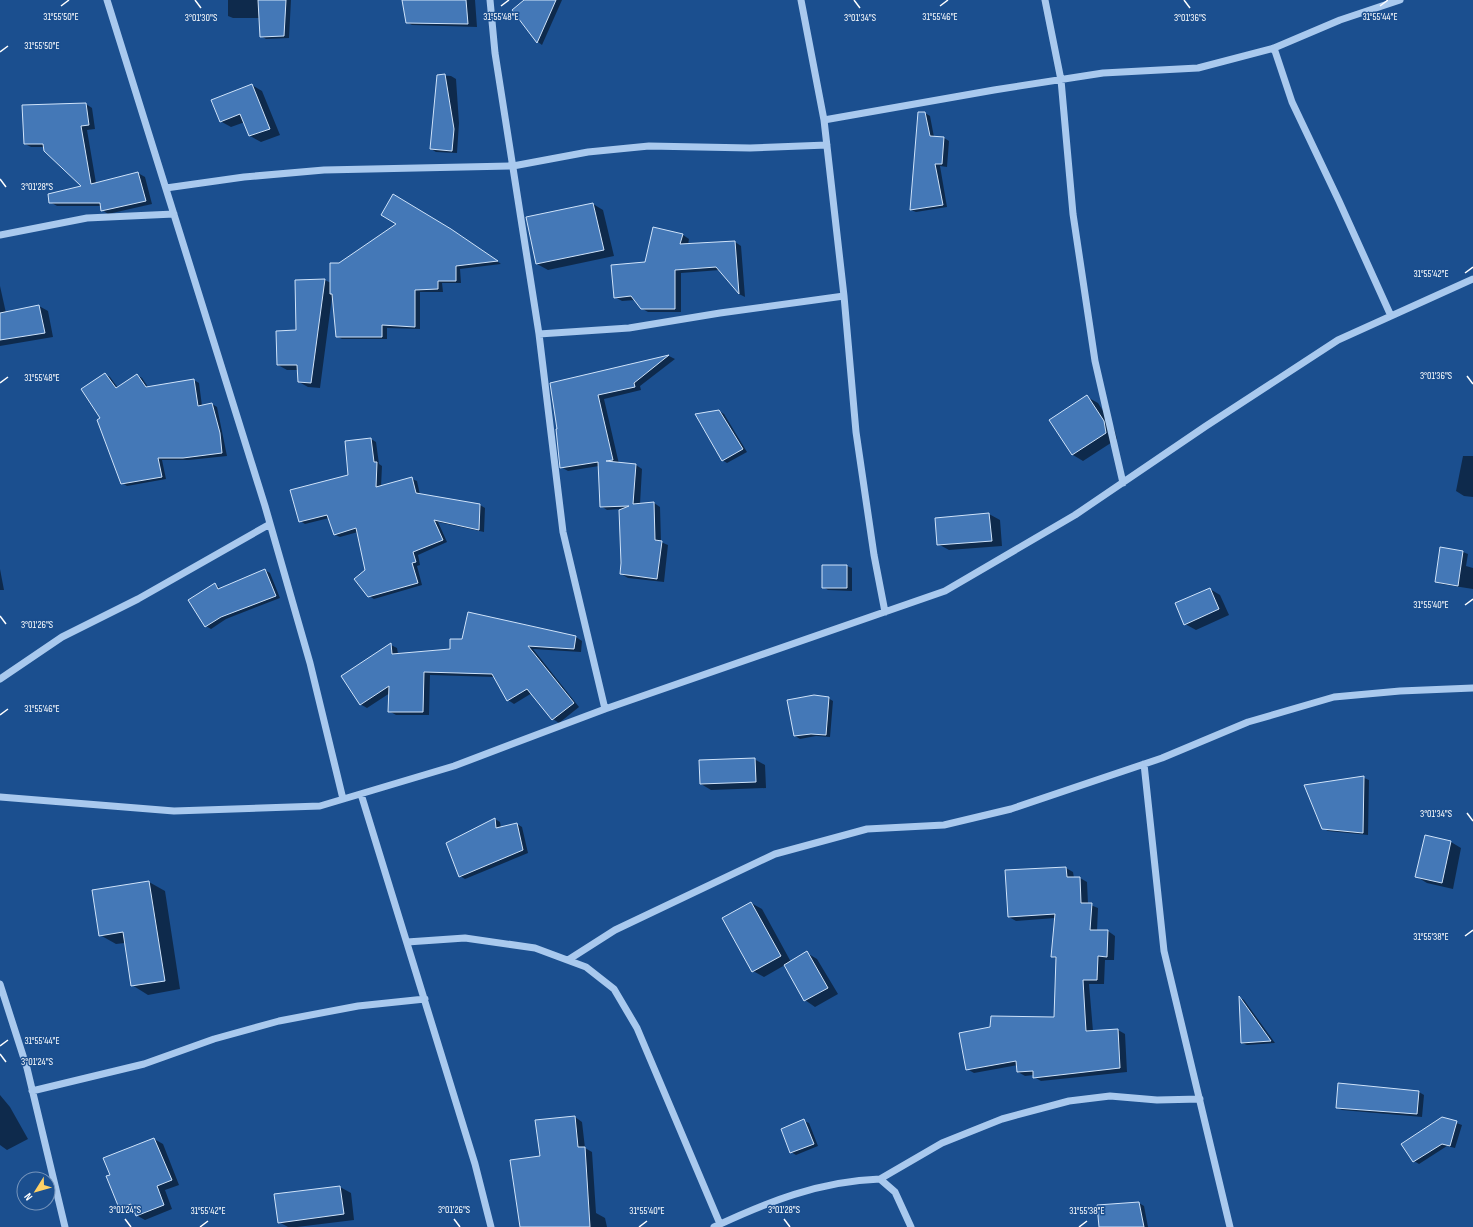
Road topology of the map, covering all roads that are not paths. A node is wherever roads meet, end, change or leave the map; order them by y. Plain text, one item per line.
1 (107, 0) edge
2 (490, 0) edge
3 (801, 0) edge
4 (1045, 0) edge
5 (1400, 0) edge
6 (1274, 48) junction
7 (1061, 80) junction
8 (824, 120) junction
9 (827, 145) junction
10 (513, 166) junction
11 (166, 188) junction
12 (174, 214) junction
13 (0, 235) edge
14 (1473, 280) edge
15 (844, 296) junction
16 (1391, 316) junction
17 (539, 334) junction
18 (1123, 483) junction
19 (270, 524) junction
20 (885, 612) junction
21 (0, 679) edge
22 (1473, 688) edge
23 (605, 709) junction
24 (1144, 764) junction
25 (361, 794) junction
26 (0, 797) edge
27 (343, 799) junction
28 (407, 942) junction
29 (568, 960) junction
30 (0, 984) edge
31 (425, 999) junction
32 (32, 1091) junction
33 (1200, 1099) junction
34 (880, 1179) junction
35 (717, 1226) edge
36 (64, 1227) edge
37 (491, 1227) edge
38 (911, 1227) edge
39 (1230, 1227) edge

1 - 11 street
2 - 10 street
3 - 8 street
4 - 7 street
5 - 6 street
6 - 7 street
6 - 16 street
7 - 8 street
7 - 18 street
8 - 9 street
9 - 10 street
9 - 15 street
10 - 11 street
10 - 17 street
11 - 12 street
12 - 13 street
12 - 19 street
14 - 16 street
15 - 17 street
15 - 20 street
16 - 18 street
17 - 23 street
18 - 20 street
19 - 21 street
19 - 27 street
20 - 23 street
22 - 24 street
23 - 25 street
24 - 29 street
24 - 33 street
25 - 27 street
25 - 28 street
26 - 27 street
28 - 29 street
28 - 31 street
29 - 35 street
30 - 32 street
31 - 32 street
31 - 37 street
32 - 36 street
33 - 34 street
33 - 39 street
34 - 35 street
34 - 38 street

